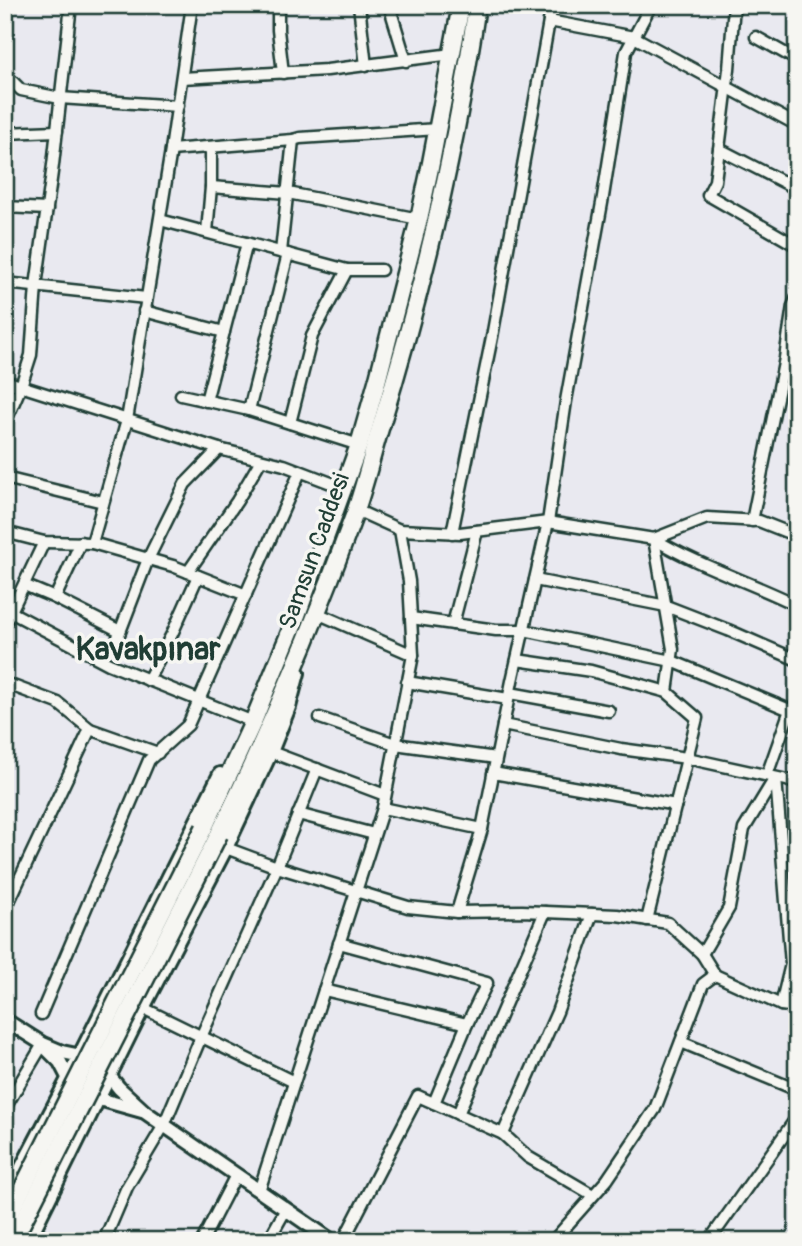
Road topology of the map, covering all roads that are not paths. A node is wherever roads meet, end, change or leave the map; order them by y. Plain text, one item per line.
1 (71, 5) edge
2 (192, 5) edge
3 (278, 5) edge
4 (359, 5) edge
5 (389, 5) edge
6 (452, 5) edge
7 (461, 5) edge
8 (477, 5) edge
9 (486, 5) edge
10 (552, 5) edge
11 (651, 5) edge
12 (734, 5) edge
13 (549, 21) junction
14 (634, 37) junction
15 (756, 37) dead end
16 (452, 54) junction
17 (470, 54) junction
18 (797, 60) edge
19 (406, 61) junction
20 (366, 66) junction
21 (283, 73) junction
22 (5, 74) edge
23 (182, 78) junction
24 (727, 87) junction
25 (60, 98) junction
26 (178, 106) junction
27 (797, 125) edge
28 (438, 129) junction
29 (57, 131) junction
30 (5, 133) edge
31 (293, 140) junction
32 (211, 147) junction
33 (172, 149) junction
34 (719, 149) junction
35 (211, 187) junction
36 (797, 189) edge
37 (288, 193) junction
38 (5, 207) edge
39 (47, 209) junction
40 (419, 219) junction
41 (160, 220) junction
42 (207, 232) junction
43 (247, 243) junction
44 (797, 246) edge
45 (284, 253) junction
46 (347, 270) junction
47 (381, 271) dead end
48 (5, 283) edge
49 (36, 286) junction
50 (797, 297) edge
51 (146, 298) junction
52 (144, 311) junction
53 (223, 332) junction
54 (5, 381) edge
55 (21, 386) junction
56 (181, 395) dead end
57 (206, 401) junction
58 (248, 410) junction
59 (127, 420) junction
60 (290, 423) junction
61 (5, 424) edge
62 (359, 445) junction
63 (219, 449) junction
64 (261, 460) junction
65 (300, 472) junction
66 (5, 478) edge
67 (344, 488) junction
68 (103, 502) junction
69 (356, 510) junction
70 (752, 521) junction
71 (548, 522) junction
72 (400, 530) junction
73 (477, 531) junction
74 (5, 532) edge
75 (452, 533) junction
76 (797, 536) edge
77 (654, 539) junction
78 (44, 542) junction
79 (86, 542) junction
80 (148, 559) junction
81 (188, 572) junction
82 (198, 576) junction
83 (535, 580) junction
84 (24, 585) junction
85 (246, 595) junction
86 (55, 598) junction
87 (797, 605) edge
88 (666, 606) junction
89 (8, 611) edge
90 (317, 613) junction
91 (411, 618) junction
92 (5, 624) edge
93 (453, 624) junction
94 (524, 630) junction
95 (308, 637) junction
96 (413, 655) junction
97 (517, 660) junction
98 (797, 660) edge
99 (672, 661) junction
100 (148, 680) junction
101 (407, 682) junction
102 (5, 683) edge
103 (667, 692) junction
104 (509, 696) junction
105 (199, 700) junction
106 (609, 711) dead end
107 (793, 711) edge
108 (320, 718) dead end
109 (250, 720) junction
110 (503, 724) junction
111 (90, 729) junction
112 (395, 744) junction
113 (158, 752) junction
114 (271, 752) junction
115 (496, 758) junction
116 (687, 758) junction
117 (317, 769) junction
118 (493, 774) junction
119 (771, 776) junction
120 (797, 784) edge
121 (385, 795) junction
122 (676, 805) junction
123 (383, 808) junction
124 (298, 814) junction
125 (482, 829) junction
126 (374, 834) junction
127 (216, 837) junction
128 (277, 867) junction
129 (356, 890) junction
130 (5, 910) edge
131 (457, 912) junction
132 (545, 912) junction
133 (592, 914) junction
134 (647, 920) junction
135 (339, 943) junction
136 (702, 954) junction
137 (715, 975) junction
138 (324, 990) junction
139 (781, 1005) junction
140 (797, 1007) edge
141 (143, 1008) junction
142 (41, 1014) dead end
143 (5, 1020) edge
144 (467, 1024) junction
145 (201, 1037) junction
146 (681, 1041) junction
147 (43, 1044) junction
148 (93, 1068) junction
149 (68, 1079) junction
150 (294, 1082) junction
151 (797, 1090) edge
152 (99, 1099) junction
153 (434, 1103) junction
154 (5, 1108) edge
155 (145, 1112) junction
156 (458, 1114) junction
157 (797, 1117) edge
158 (164, 1125) junction
159 (503, 1134) junction
160 (236, 1175) junction
161 (259, 1191) junction
162 (593, 1195) junction
163 (5, 1199) edge
164 (286, 1209) junction
165 (5, 1223) edge
166 (31, 1235) edge
167 (326, 1239) edge
168 (13, 1241) edge
169 (53, 1241) edge
170 (104, 1241) edge
171 (202, 1241) edge
172 (268, 1241) edge
173 (342, 1241) edge
174 (553, 1241) edge
175 (709, 1241) edge

1 - 25 street
2 - 23 street
3 - 21 street
4 - 20 street
5 - 19 street
6 - 16 highway
7 - 16 highway, Samsun Caddesi
8 - 17 highway, Samsun Caddesi
9 - 17 highway
10 - 13 street
11 - 14 street
12 - 24 street
13 - 14 street
13 - 75 street
14 - 24 street
14 - 71 street
15 - 18 street
16 - 19 street
16 - 28 highway, Samsun Caddesi
17 - 69 highway, Samsun Caddesi
19 - 20 street
20 - 21 street
21 - 23 street
22 - 25 street
23 - 26 street
24 - 27 street
24 - 34 street
25 - 26 street
25 - 29 street
26 - 33 street
28 - 31 street
28 - 40 highway, Samsun Caddesi
29 - 30 street
29 - 39 street
31 - 32 street
31 - 37 street
32 - 33 street
32 - 35 street
33 - 41 street
34 - 36 street
34 - 44 street
35 - 37 street
35 - 42 street
37 - 40 street
37 - 45 street
38 - 39 street
39 - 49 street
40 - 62 highway, Samsun Caddesi
41 - 42 street
41 - 51 street
42 - 43 street
43 - 45 street
43 - 53 street
45 - 46 street
45 - 58 street
46 - 47 street
46 - 60 street
48 - 49 street
49 - 51 street
49 - 55 street
50 - 70 street
51 - 52 street
52 - 53 street
52 - 59 street
53 - 57 street
54 - 55 street
55 - 59 street
55 - 61 street
56 - 57 street
57 - 58 street
58 - 60 street
59 - 63 street
59 - 68 street
60 - 62 street
62 - 67 highway, Samsun Caddesi
63 - 64 street
63 - 80 street
64 - 65 street
64 - 81 street
65 - 67 street
65 - 85 street
66 - 68 street
67 - 109 highway, Samsun Caddesi
68 - 79 street
69 - 72 street
69 - 90 highway, Samsun Caddesi
70 - 76 street
70 - 77 street
71 - 73 street
71 - 77 street
71 - 83 street
72 - 75 street
72 - 91 street
73 - 75 street
73 - 93 street
74 - 78 street
77 - 87 street
77 - 88 street
78 - 79 street
78 - 84 street
79 - 80 street
79 - 86 street
80 - 81 street
80 - 86 street
81 - 82 street
82 - 85 street
82 - 100 street
83 - 88 street
83 - 94 street
84 - 86 street
84 - 89 street
85 - 105 street
88 - 98 street
88 - 99 street
89 - 92 street
89 - 100 street
90 - 95 highway, Samsun Caddesi
90 - 96 street
91 - 93 street
91 - 96 street
93 - 94 street
94 - 97 street
94 - 99 street
95 - 114 street
95 - 127 highway, Samsun Caddesi
96 - 101 street
97 - 103 street
97 - 104 street
99 - 103 street
99 - 107 street
100 - 105 street
101 - 104 street
101 - 112 street
102 - 111 street
103 - 116 street
104 - 106 street
104 - 110 street
105 - 109 street
105 - 113 street
107 - 119 street
108 - 112 street
109 - 127 highway, Samsun Caddesi
109 - 148 street
110 - 115 street
110 - 116 street
111 - 113 street
111 - 130 street
112 - 115 street
112 - 121 street
113 - 142 street
114 - 117 street
114 - 127 street
115 - 118 street
116 - 119 street
116 - 122 street
117 - 121 street
117 - 124 street
118 - 122 street
118 - 125 street
119 - 120 street
119 - 136 street
119 - 139 street
121 - 123 street
122 - 134 street
123 - 125 street
123 - 126 street
124 - 126 street
124 - 128 street
125 - 131 street
126 - 129 street
127 - 128 street
127 - 141 street
127 - 148 highway, Samsun Caddesi, bridge
128 - 129 street
128 - 145 street
129 - 131 street
129 - 135 street
131 - 132 street
132 - 133 street
132 - 156 street
133 - 134 street
133 - 159 street
134 - 136 street
135 - 138 street
135 - 144 street
136 - 137 street
137 - 139 street
137 - 146 street
138 - 144 street
138 - 150 street
139 - 140 street
141 - 145 street
141 - 148 street
143 - 147 street
144 - 153 street
145 - 150 street
145 - 158 street
146 - 151 street
146 - 162 street
147 - 148 street
147 - 149 street
147 - 154 street
148 - 149 street
148 - 152 street
148 - 155 street
148 - 165 highway, bridge
148 - 168 highway, bridge
149 - 152 street
149 - 163 street
150 - 161 street
152 - 155 street
152 - 166 street
153 - 156 street
153 - 173 street
155 - 158 street
156 - 159 street
157 - 175 street
158 - 160 street
158 - 170 street
159 - 162 street
160 - 161 street
160 - 171 street
161 - 164 street
162 - 174 street
164 - 167 street
164 - 172 street
166 - 169 street

